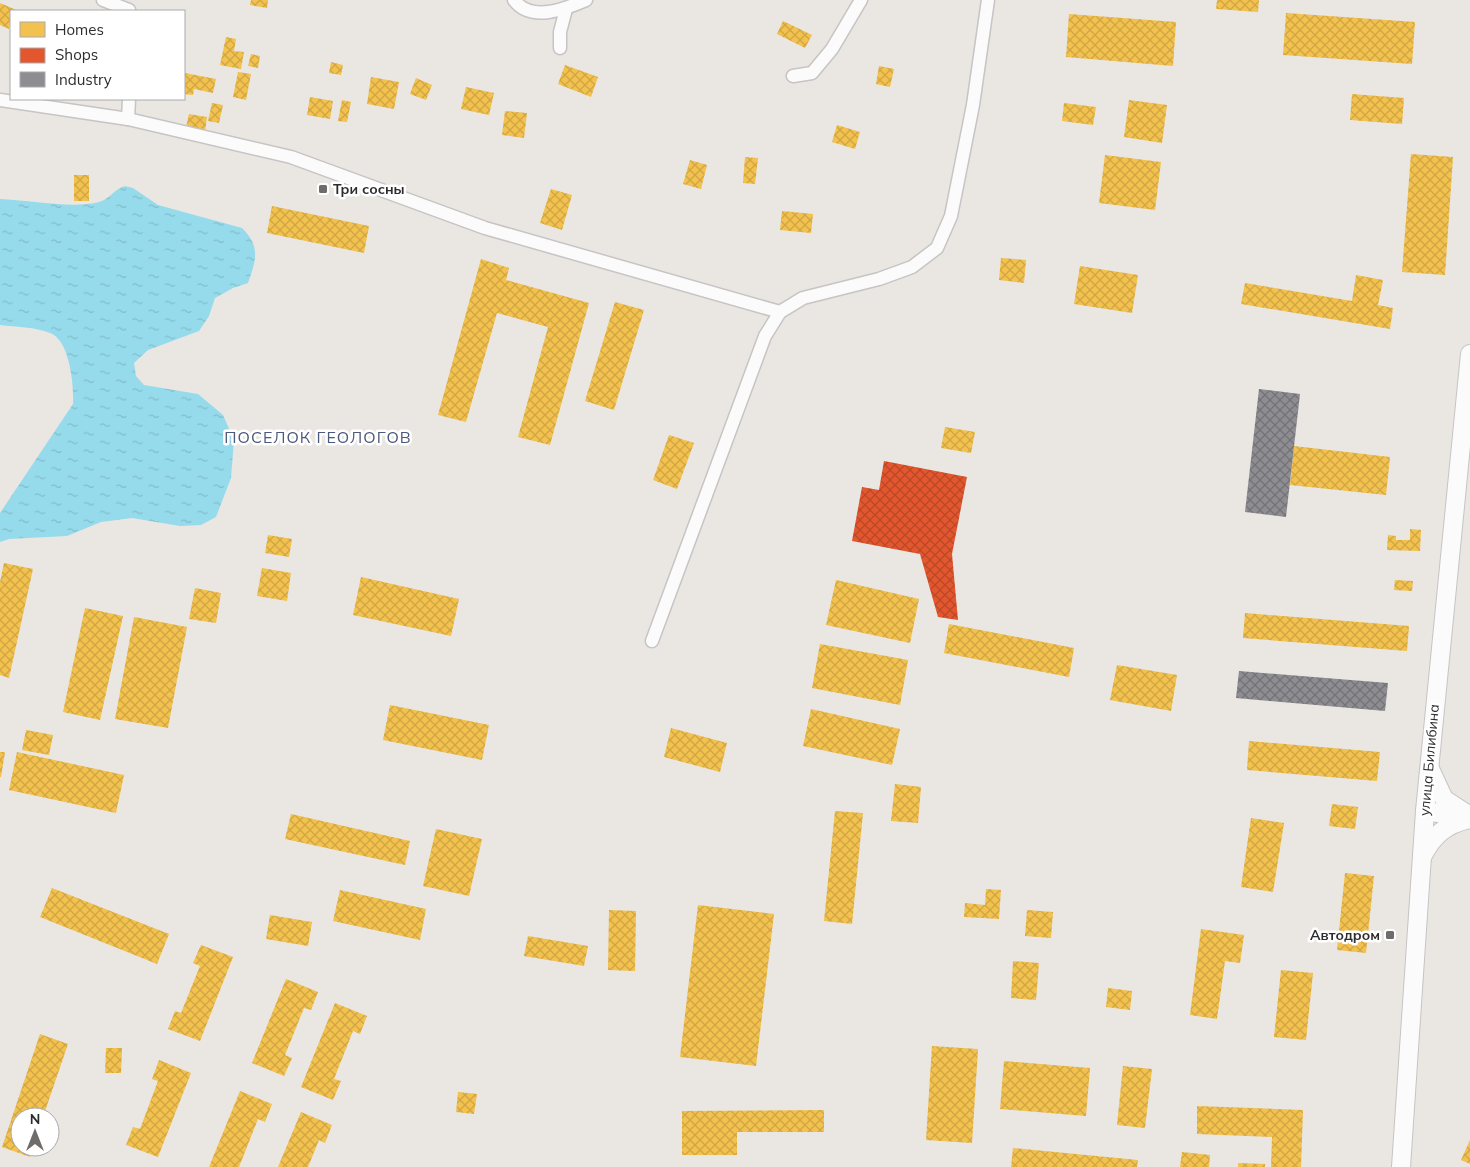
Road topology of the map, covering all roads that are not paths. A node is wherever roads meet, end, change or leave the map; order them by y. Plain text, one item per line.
1 (103, 0) edge
2 (514, 0) edge
3 (586, 0) edge
4 (861, 0) edge
5 (988, 0) edge
6 (129, 7) edge
7 (566, 8) junction
8 (560, 48) dead end
9 (793, 76) dead end
10 (0, 100) edge
11 (129, 100) edge
12 (128, 119) junction
13 (780, 312) junction
14 (1470, 354) edge
15 (652, 641) dead end
16 (1429, 764) junction
17 (1424, 811) junction
18 (1470, 818) edge
19 (1421, 860) junction
20 (1400, 1167) edge

1 - 6 street
2 - 7 street
3 - 7 street
4 - 9 street
5 - 13 street
7 - 8 street
10 - 12 street
11 - 12 street
12 - 13 street
13 - 15 street
14 - 16 main road, улица Билибина
16 - 17 main road, улица Билибина
16 - 18 main road
17 - 18 main road
17 - 19 main road, улица Билибина
18 - 19 main road
19 - 20 main road, улица Билибина

